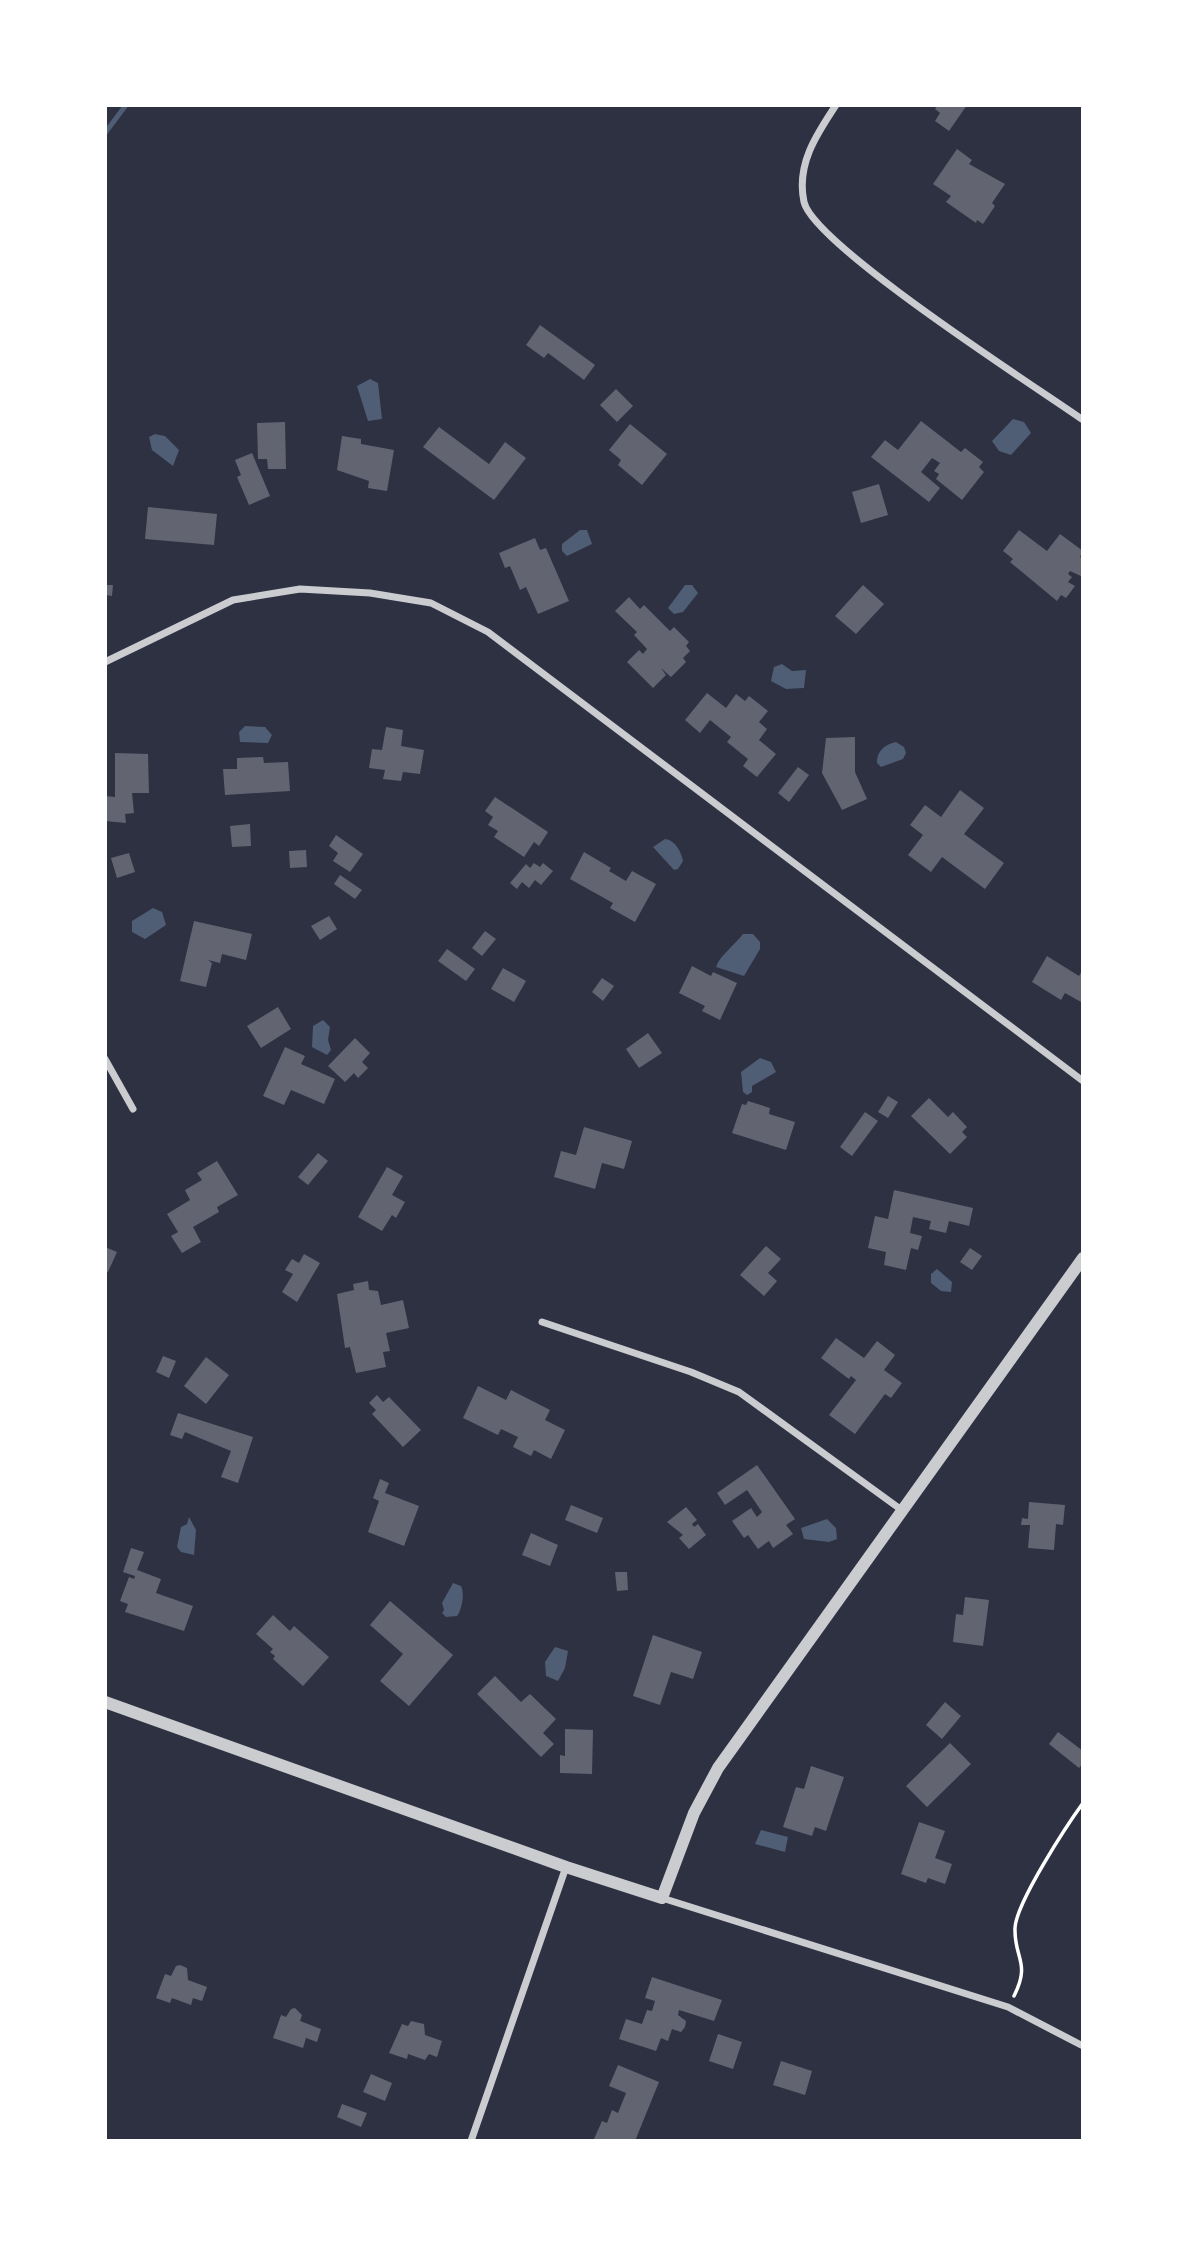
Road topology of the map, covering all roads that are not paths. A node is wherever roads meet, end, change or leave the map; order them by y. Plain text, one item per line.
1 (836, 105) edge
2 (1083, 421) edge
3 (105, 662) edge
4 (105, 1059) edge
5 (1083, 1081) edge
6 (133, 1109) dead end
7 (1083, 1258) edge
8 (542, 1322) dead end
9 (903, 1511) junction
10 (105, 1702) edge
11 (566, 1867) junction
12 (662, 1898) junction
13 (1083, 2046) edge
14 (471, 2141) edge

1 - 2 street
3 - 5 street
4 - 6 street
7 - 9 street
8 - 9 street
9 - 12 street
10 - 11 street
11 - 12 street
11 - 14 street
12 - 13 street

